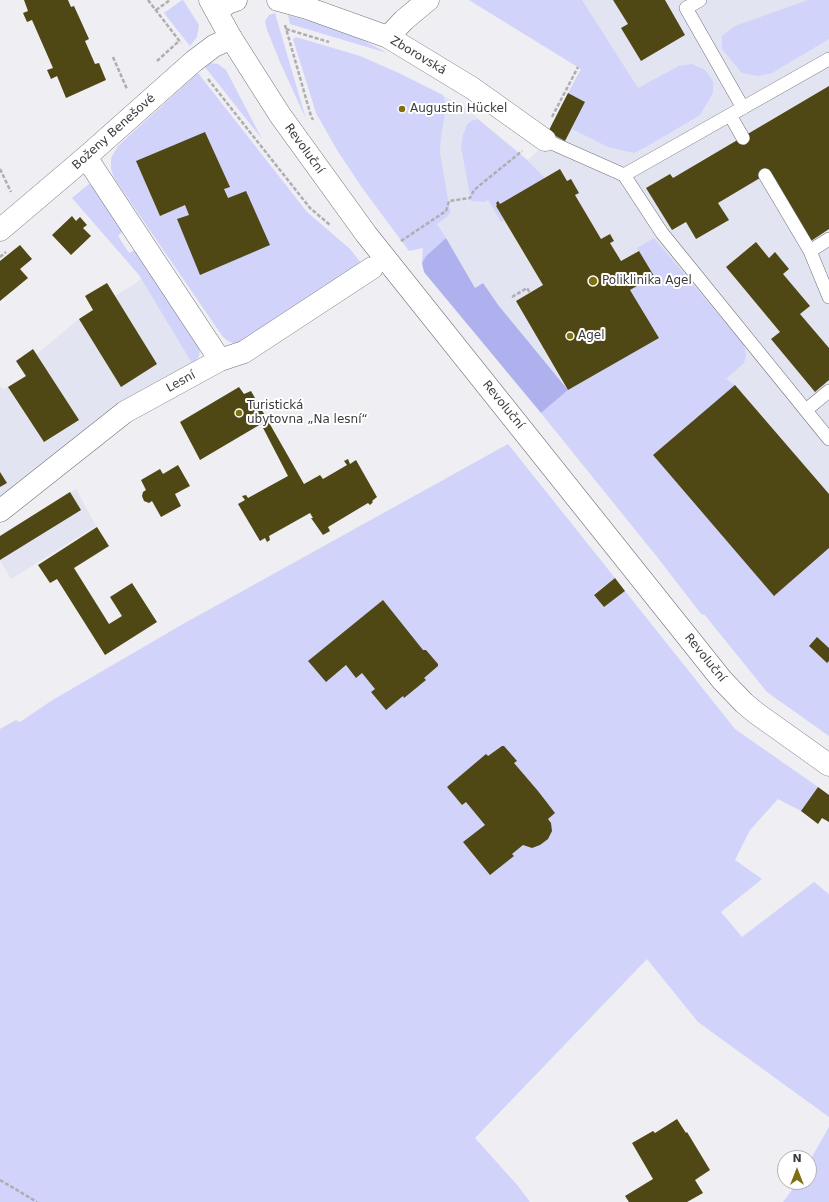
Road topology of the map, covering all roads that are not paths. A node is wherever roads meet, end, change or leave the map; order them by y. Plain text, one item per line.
1 (236, 0) edge
2 (278, 0) edge
3 (428, 0) edge
4 (700, 0) edge
5 (213, 5) edge
6 (388, 37) junction
7 (231, 38) junction
8 (829, 60) edge
9 (743, 108) junction
10 (730, 115) junction
11 (541, 137) joint
12 (743, 138) dead end
13 (86, 157) junction
14 (624, 175) junction
15 (765, 175) dead end
16 (0, 230) edge
17 (829, 239) edge
18 (810, 251) junction
19 (372, 268) dead end
20 (829, 298) edge
21 (220, 360) junction
22 (829, 391) edge
23 (806, 410) junction
24 (829, 439) edge
25 (0, 511) edge
26 (829, 765) edge

1 - 5 street
2 - 6 street, Zborovská
3 - 6 street
4 - 9 lane
5 - 7 street, Revoluční
6 - 11 street, Zborovská
7 - 13 street, Boženy Benešové
7 - 26 street, Revoluční
8 - 9 lane
9 - 10 lane
10 - 12 lane
10 - 14 lane
11 - 14 lane
13 - 16 street, Boženy Benešové
13 - 21 street
14 - 23 lane
15 - 18 lane
17 - 18 lane
18 - 20 lane
19 - 21 street, Lesní
21 - 25 street, Lesní
22 - 23 lane
23 - 24 lane

